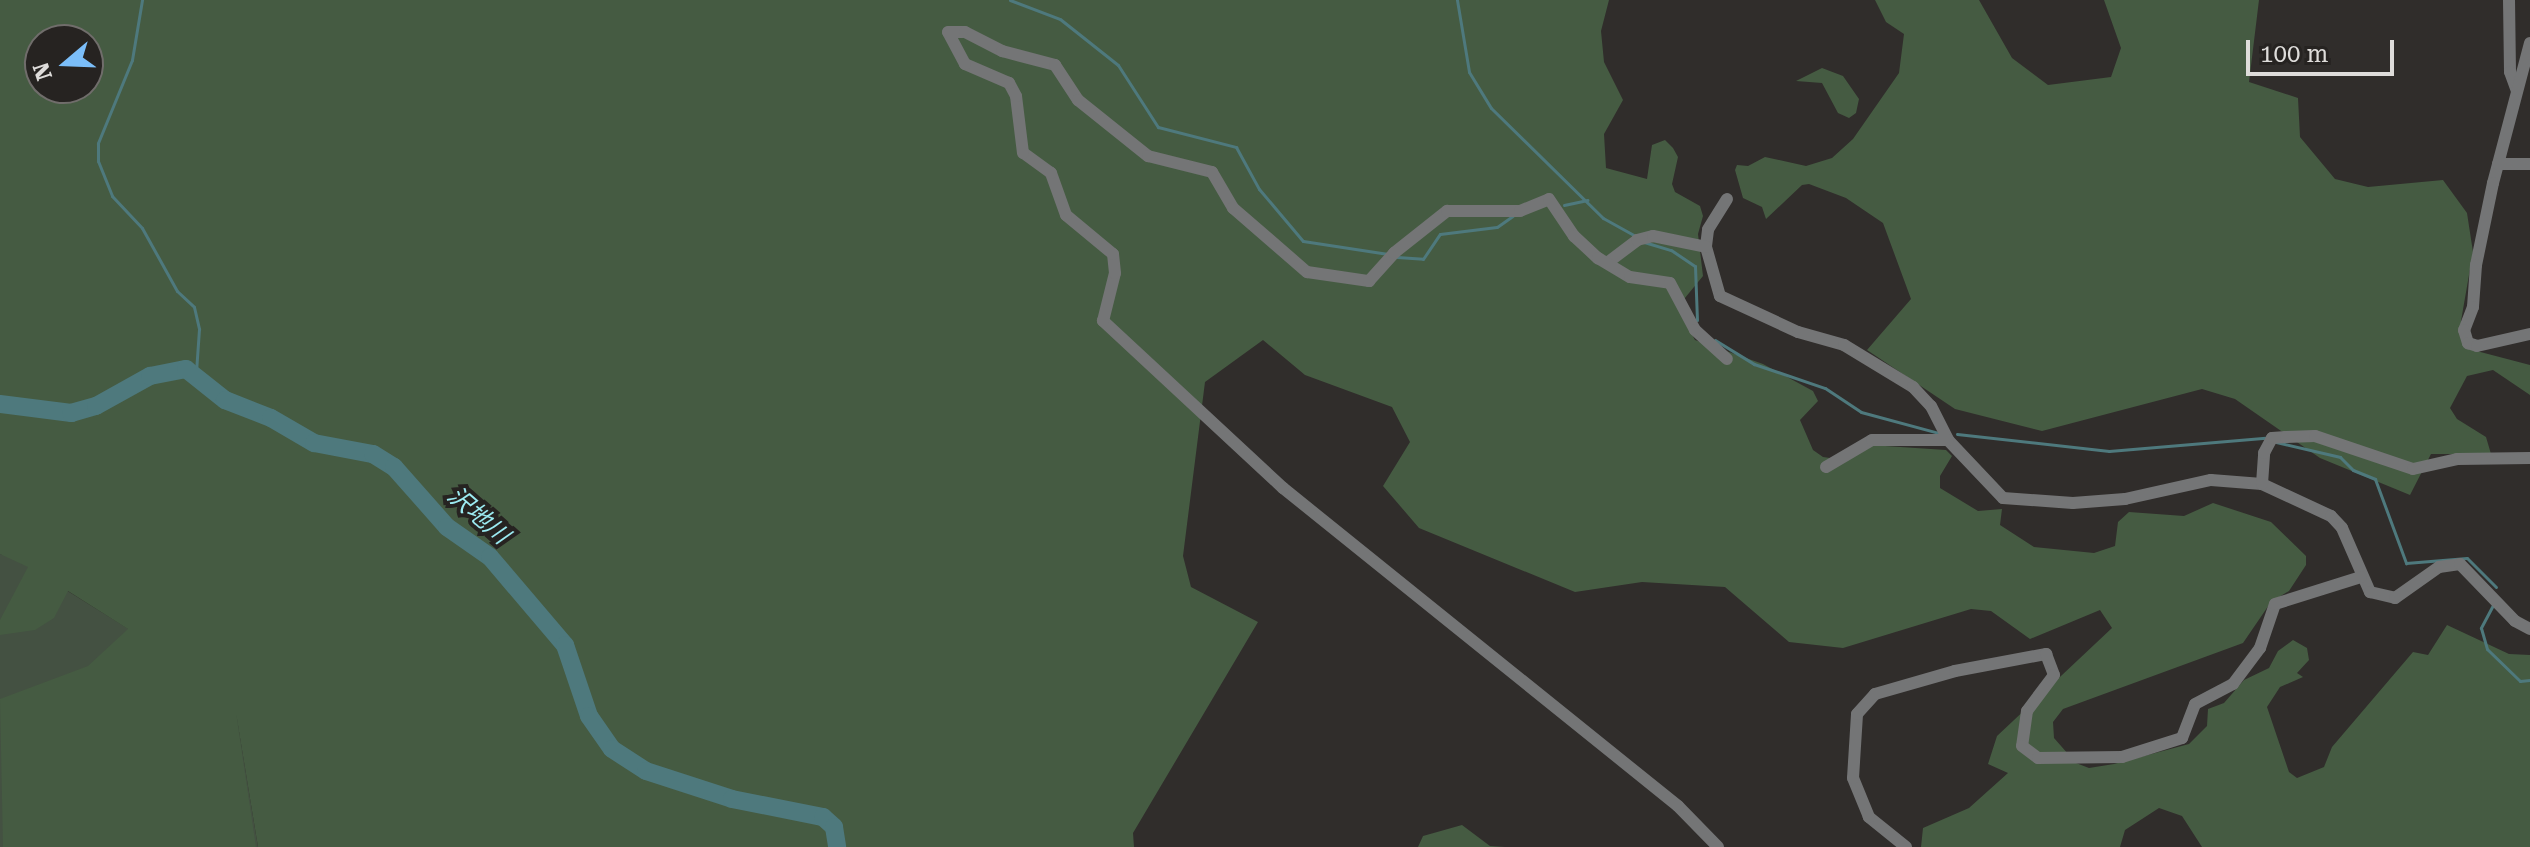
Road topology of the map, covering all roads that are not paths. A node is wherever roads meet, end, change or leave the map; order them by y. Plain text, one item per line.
1 (2509, 0) edge
2 (2530, 43) edge
3 (2517, 91) junction
4 (2498, 164) junction
5 (2530, 164) edge
6 (1727, 199) dead end
7 (1706, 247) junction
8 (1607, 263) junction
9 (2530, 334) edge
10 (1727, 359) dead end
11 (1948, 440) junction
12 (2530, 458) edge
13 (1826, 467) dead end
14 (2262, 484) junction
15 (2361, 577) junction
16 (2530, 629) edge
17 (1718, 847) edge
18 (1906, 847) edge

1 - 3 street
2 - 3 street
3 - 4 street
4 - 5 street
4 - 9 street
6 - 7 street
7 - 8 street
7 - 11 street
8 - 10 street
8 - 17 street
11 - 13 street
11 - 14 street
12 - 14 street
14 - 15 street
15 - 16 street
15 - 18 street

